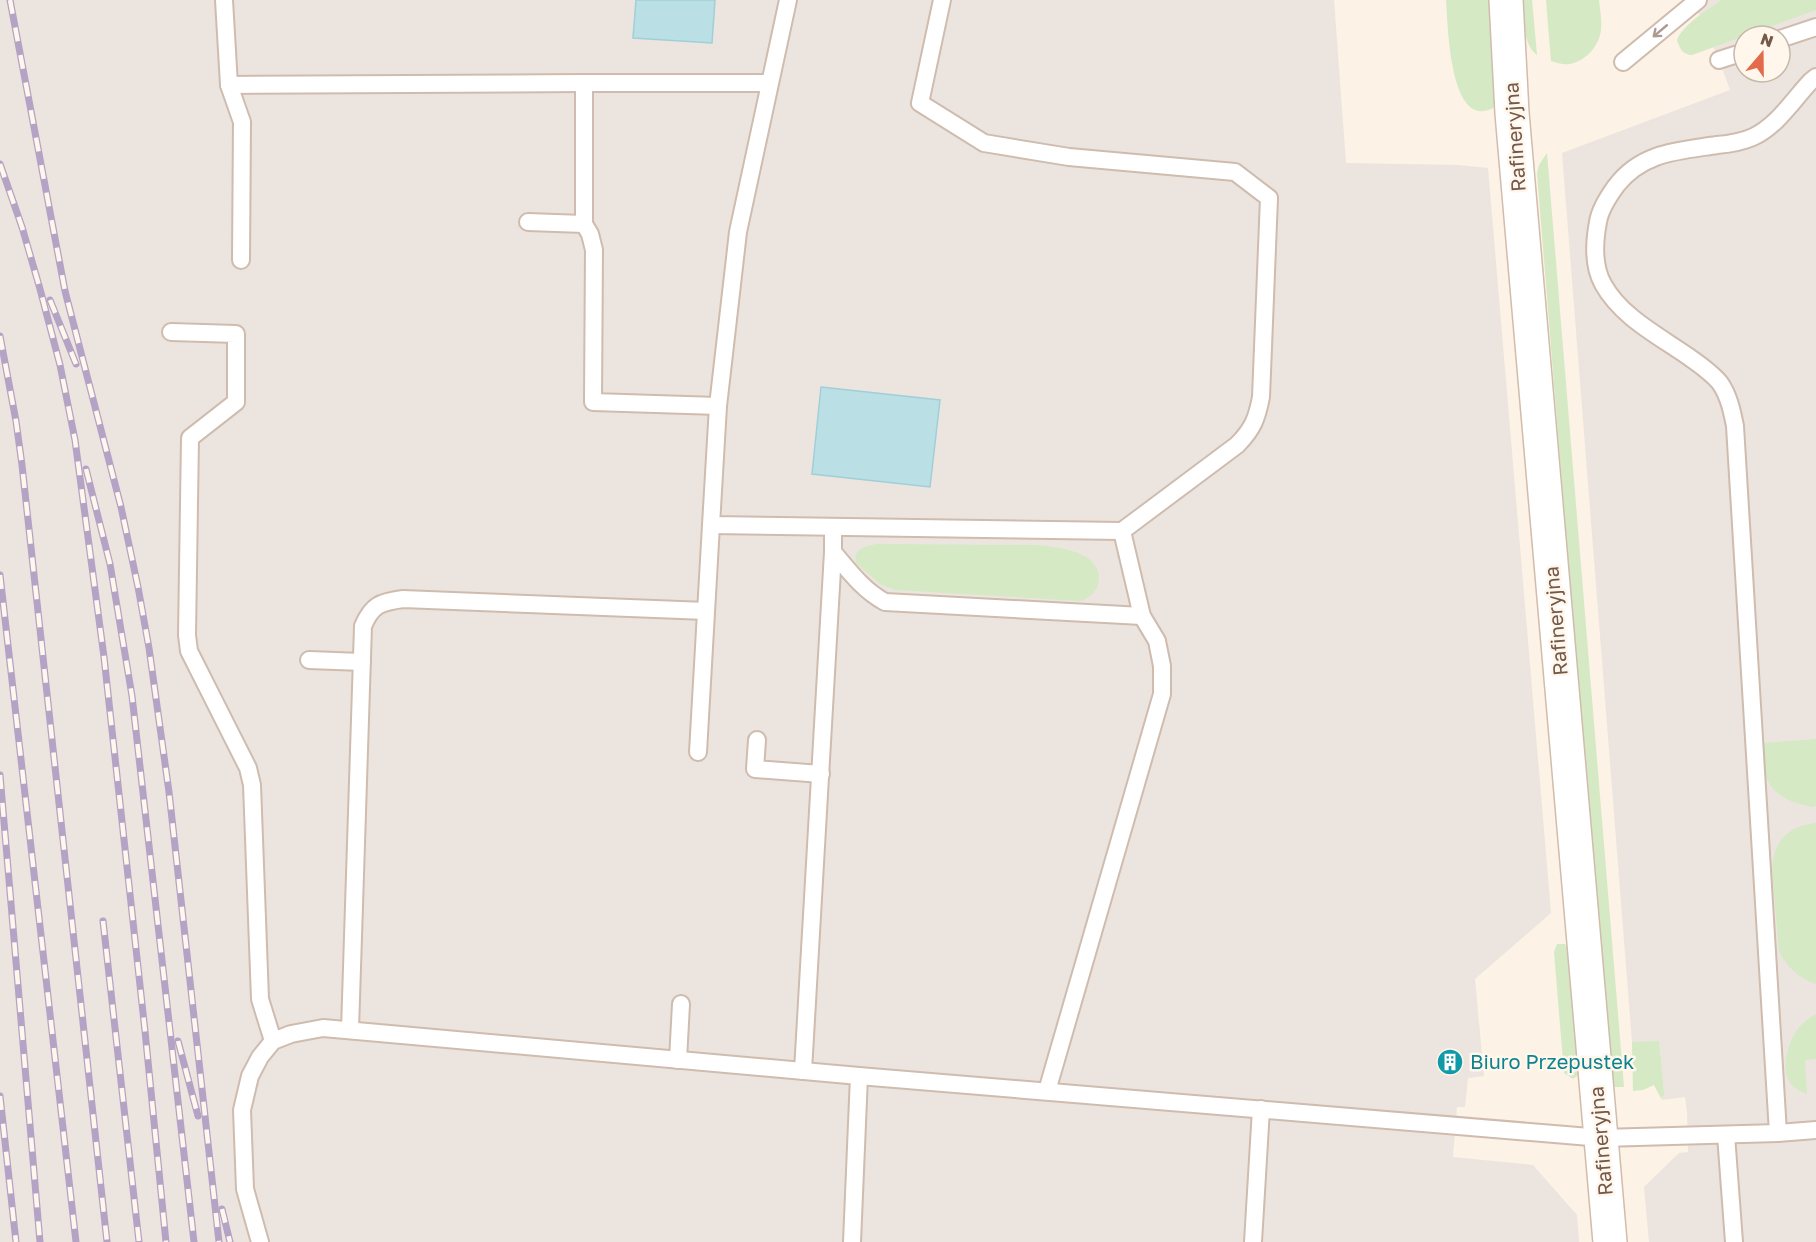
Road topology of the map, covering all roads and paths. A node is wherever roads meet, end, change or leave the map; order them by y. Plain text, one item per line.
1 (224, 0) edge
2 (788, 0) edge
3 (942, 0) edge
4 (1506, 0) edge
5 (1698, 0) edge
6 (1816, 27) edge
7 (1792, 35) edge
8 (1732, 56) edge
9 (1719, 60) dead end
10 (1623, 62) dead end
11 (1816, 77) edge
12 (584, 83) junction
13 (769, 83) junction
14 (229, 85) junction
15 (528, 222) dead end
16 (584, 224) junction
17 (241, 260) dead end
18 (171, 332) dead end
19 (718, 406) junction
20 (711, 525) junction
21 (834, 526) junction
22 (1122, 531) junction
23 (833, 552) junction
24 (706, 611) junction
25 (1142, 616) junction
26 (309, 660) dead end
27 (362, 662) junction
28 (757, 740) dead end
29 (698, 752) dead end
30 (820, 774) junction
31 (681, 1004) dead end
32 (350, 1030) junction
33 (273, 1041) junction
34 (678, 1060) junction
35 (803, 1071) junction
36 (859, 1076) junction
37 (1047, 1091) junction
38 (1261, 1109) junction
39 (1816, 1130) edge
40 (1778, 1133) junction
41 (1726, 1135) junction
42 (1602, 1138) junction
43 (260, 1242) edge
44 (852, 1242) edge
45 (1253, 1242) edge
46 (1610, 1242) edge
47 (1734, 1242) edge

1 - 14 lane
2 - 13 lane
3 - 22 lane
4 - 42 street, Rafineryjna
5 -> 10 lane
6 - 7 lane
8 - 9 lane
11 - 40 lane
12 - 13 lane
12 - 14 lane
12 - 16 lane
13 - 19 lane
14 - 17 lane
15 - 16 lane
16 - 19 lane
18 - 33 lane
19 - 20 lane
20 - 21 lane
20 - 24 lane
21 - 22 lane
21 - 23 lane
22 - 25 lane
23 - 25 lane
23 - 30 lane
24 - 27 lane
24 - 29 lane
25 - 37 lane
26 - 27 lane
27 - 32 lane
28 - 30 lane
30 - 35 lane
31 - 34 lane
32 - 33 lane
32 - 34 lane
33 - 43 lane
34 - 35 lane
35 - 36 lane
36 - 37 lane
36 - 44 lane
37 - 38 lane
38 - 42 lane
38 - 45 lane
39 - 40 lane
40 - 41 lane
41 - 42 lane
41 - 47 lane
42 - 46 street, Rafineryjna

